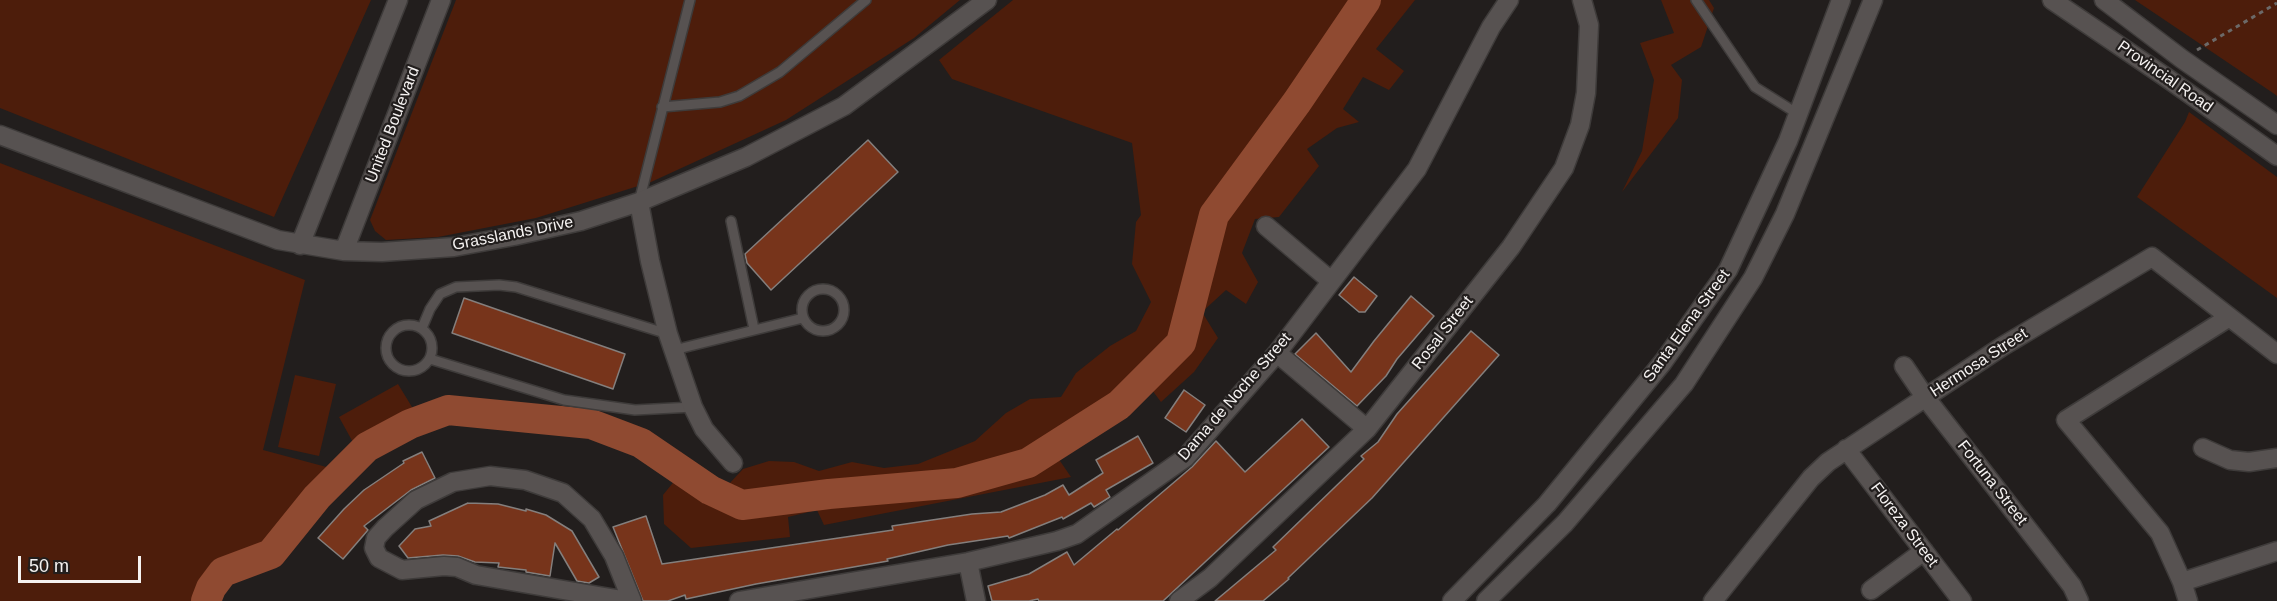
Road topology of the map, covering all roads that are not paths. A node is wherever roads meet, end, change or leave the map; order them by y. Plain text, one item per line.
1 (398, 0) edge
2 (441, 0) edge
3 (690, 0) edge
4 (866, 0) edge
5 (987, 0) edge
6 (1509, 0) edge
7 (1582, 0) edge
8 (1696, 0) edge
9 (1841, 0) edge
10 (1873, 0) edge
11 (2052, 0) edge
12 (2104, 0) edge
13 (662, 107) junction
14 (1798, 114) junction
15 (2277, 125) edge
16 (0, 135) edge
17 (2277, 156) edge
18 (639, 202) junction
19 (731, 220) dead end
20 (1266, 226) dead end
21 (300, 244) junction
22 (345, 251) junction
23 (1330, 280) junction
24 (802, 318) junction
25 (2228, 318) junction
26 (422, 328) junction
27 (754, 329) junction
28 (671, 342) junction
29 (1277, 353) junction
30 (2277, 354) edge
31 (430, 358) junction
32 (1904, 366) dead end
33 (1925, 398) junction
34 (693, 407) junction
35 (1367, 429) junction
36 (2203, 448) dead end
37 (1846, 449) junction
38 (2277, 458) edge
39 (733, 463) dead end
40 (1924, 551) junction
41 (2277, 551) edge
42 (968, 562) junction
43 (2182, 582) junction
44 (1871, 590) dead end
45 (780, 598) edge
46 (1720, 598) edge
47 (630, 601) edge
48 (739, 601) edge
49 (976, 601) edge
50 (1179, 601) edge
51 (1452, 601) edge
52 (1486, 601) edge
53 (1962, 601) edge
54 (2079, 601) edge
55 (2188, 601) edge

1 - 21 street
2 - 22 street, United Boulevard
3 - 13 lane
4 - 13 lane
5 - 18 street, Grasslands Drive
6 - 23 street, Dama de Noche Street
7 - 35 street, Rosal Street
8 - 14 lane
9 - 14 street, Santa Elena Street
10 - 52 street, Santa Elena Street
11 - 17 street, Provincial Road
12 - 15 street, Provincial Road
13 - 18 lane
14 - 51 street, Santa Elena Street
16 - 21 street, Grasslands Drive
18 - 22 street, Grasslands Drive
18 - 28 street
19 - 27 lane
20 - 23 street
21 - 22 street, Grasslands Drive
23 - 29 street, Dama de Noche Street
24 - 24 lane
24 - 27 lane
25 - 30 street, Hermosa Street
25 - 33 street, Hermosa Street
25 - 43 street
26 - 28 lane
26 - 31 lane
26 - 31 lane
27 - 28 lane
28 - 34 street
29 - 35 street
29 - 42 street, Dama de Noche Street
31 - 34 lane
32 - 33 street, Fortuna Street
33 - 37 street, Hermosa Street
33 - 54 street, Fortuna Street
34 - 39 street
35 - 50 street, Rosal Street
36 - 38 street
37 - 40 street, Floreza Street
37 - 46 street, Hermosa Street
40 - 44 street
40 - 53 street, Floreza Street
41 - 43 street
42 - 45 street, Dama de Noche Street
42 - 49 street
43 - 55 street
45 - 48 street, Dama de Noche Street
47 - 47 street

